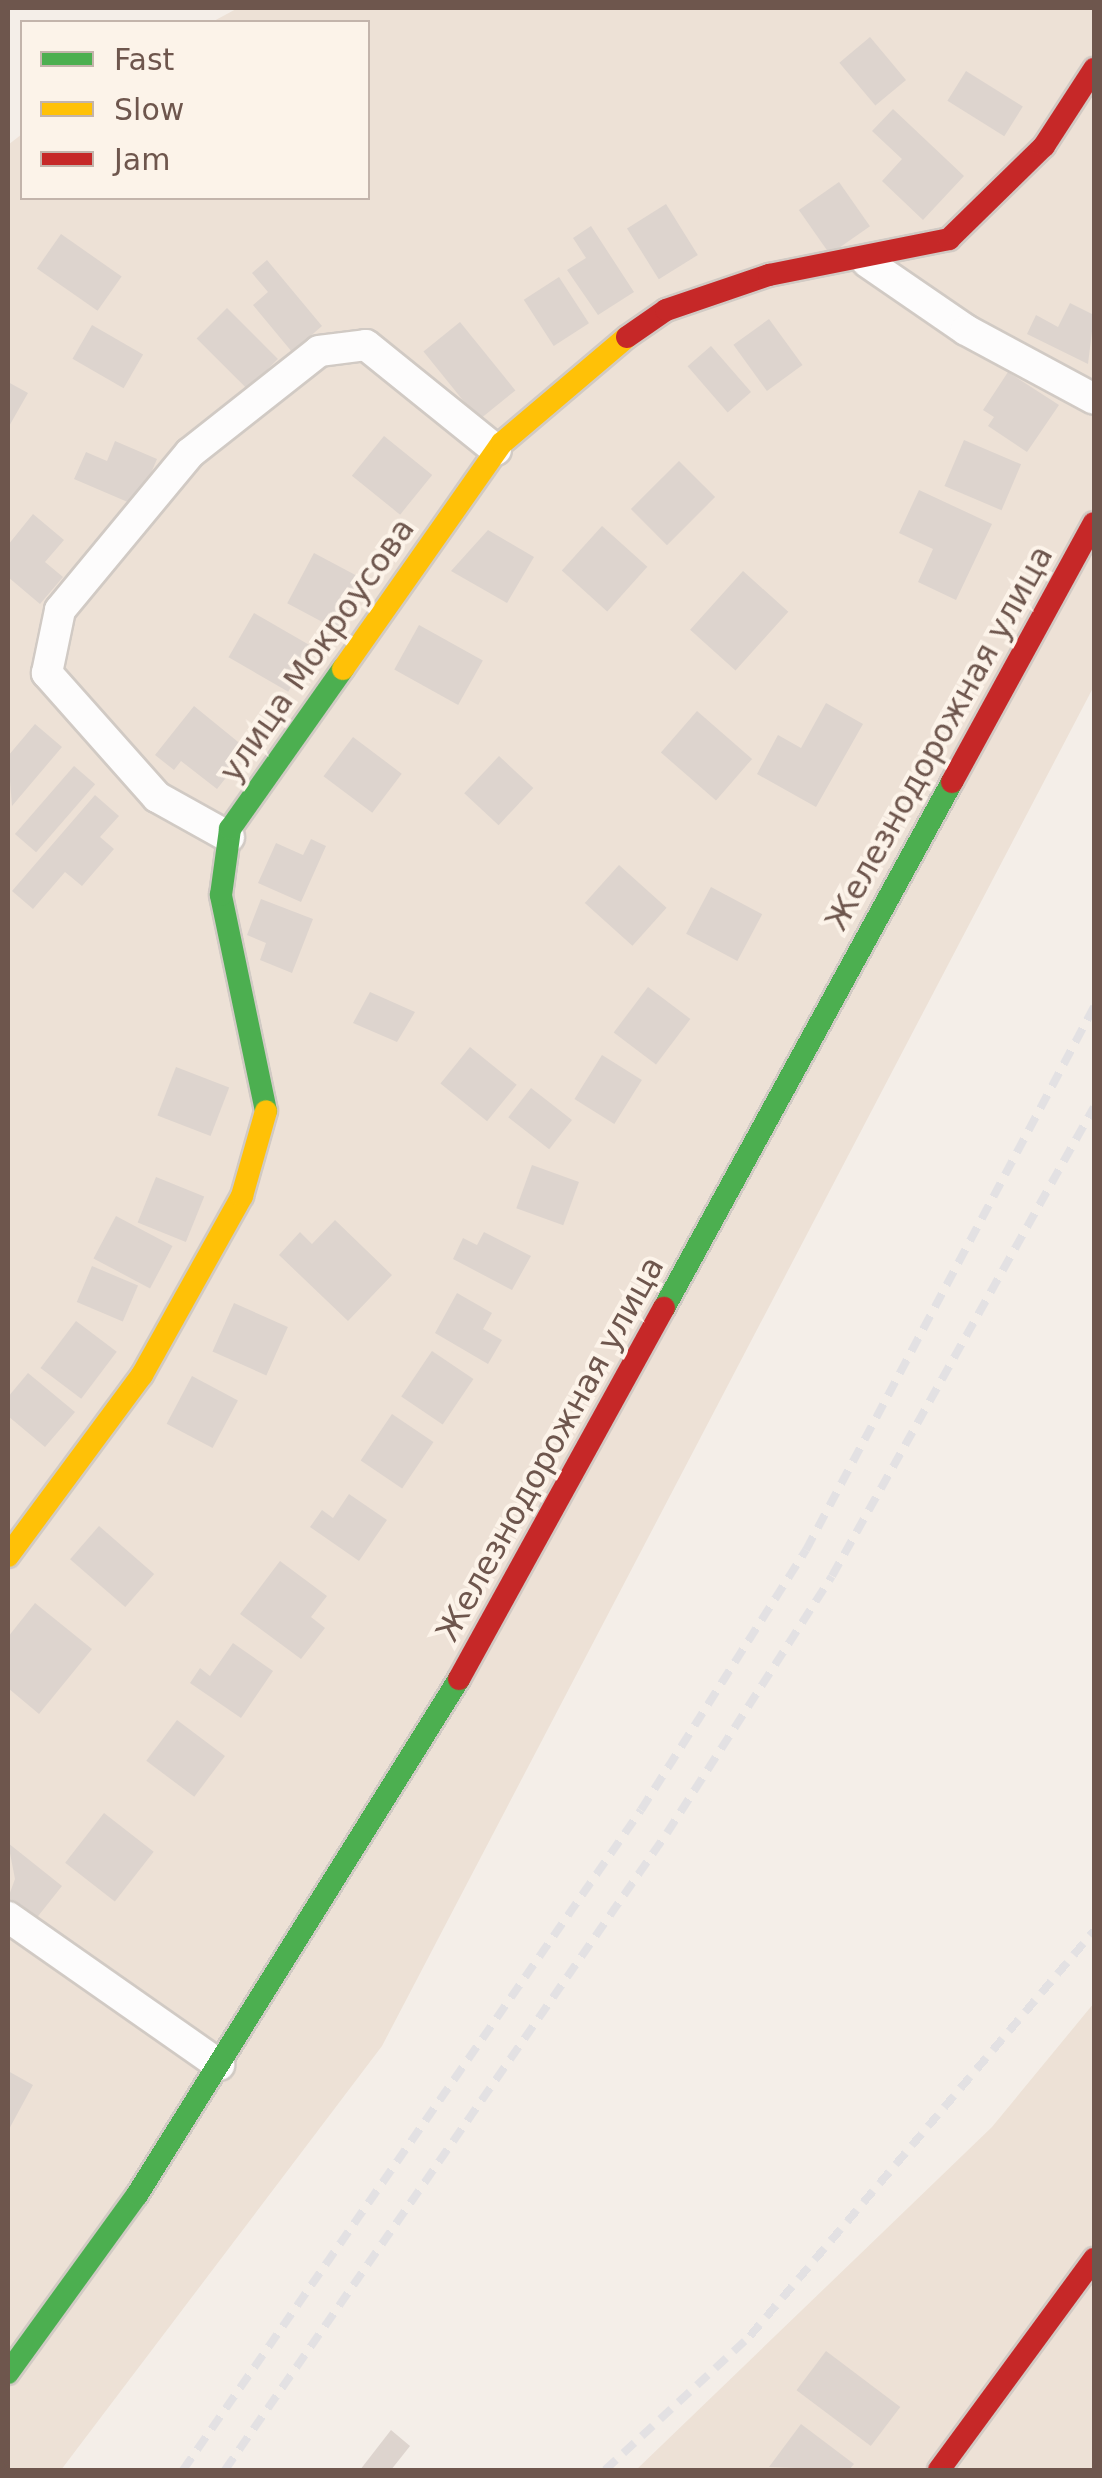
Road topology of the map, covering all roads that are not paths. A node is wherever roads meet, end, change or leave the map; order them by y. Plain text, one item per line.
1 (1094, 69) edge
2 (867, 262) junction
3 (1094, 399) edge
4 (496, 450) junction
5 (1094, 523) edge
6 (229, 837) junction
7 (8, 1556) edge
8 (8, 1917) edge
9 (219, 2064) junction
10 (1094, 2259) edge
11 (8, 2372) edge
12 (939, 2470) edge

1 - 2 street, улица Мокроусова
2 - 3 street
2 - 4 street, улица Мокроусова
4 - 6 street, улица Мокроусова
4 - 6 street
5 - 9 street, Железнодорожная улица
6 - 7 street, улица Мокроусова
8 - 9 street
9 - 11 street, Железнодорожная улица
10 - 12 street

